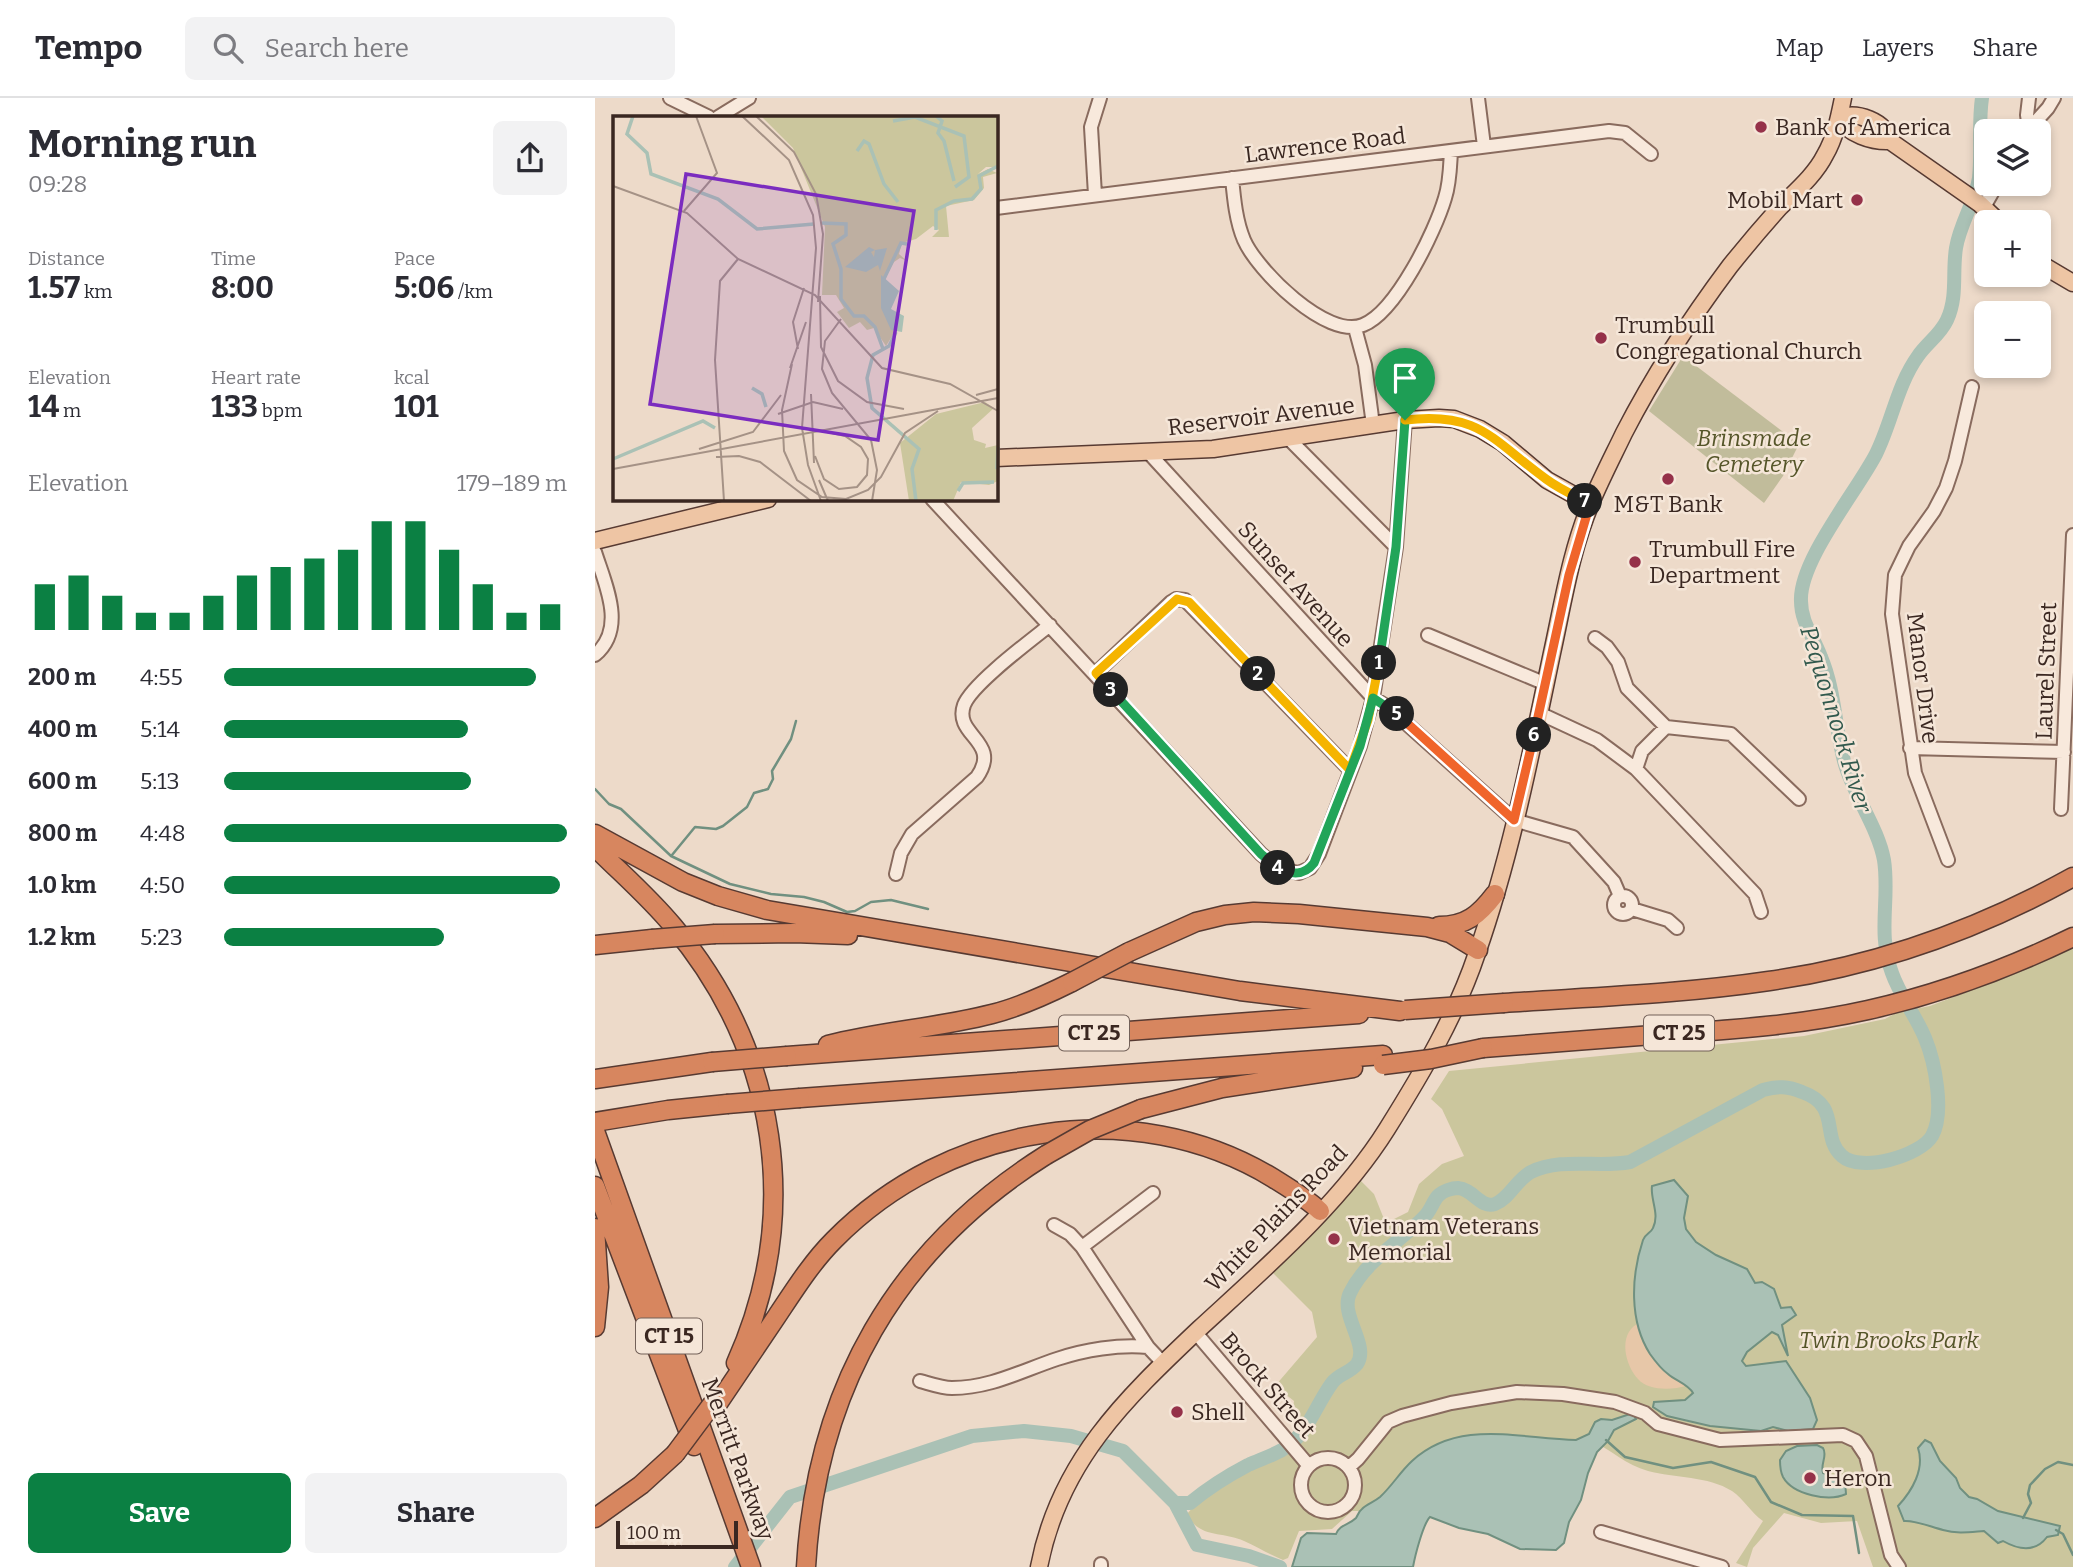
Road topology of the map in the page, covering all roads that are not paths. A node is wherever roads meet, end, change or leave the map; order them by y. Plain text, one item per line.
1 (670, 98) edge
2 (749, 98) edge
3 (1100, 98) edge
4 (1478, 98) edge
5 (2029, 98) edge
6 (2054, 98) edge
7 (1844, 105) edge
8 (707, 116) edge
9 (720, 116) edge
10 (2027, 119) edge
11 (2038, 119) edge
12 (1484, 146) junction
13 (1451, 151) junction
14 (1651, 154) dead end
15 (1232, 178) junction
16 (1095, 195) junction
17 (1988, 196) edge
18 (1982, 205) junction
19 (997, 208) edge
20 (1987, 210) edge
21 (2051, 271) edge
22 (2073, 283) edge
23 (1355, 328) junction
24 (1972, 387) dead end
25 (1405, 420) junction
26 (1373, 425) junction
27 (1289, 439) junction
28 (1148, 452) junction
29 (997, 458) edge
30 (764, 500) edge
31 (933, 500) edge
32 (1590, 504) junction
33 (2073, 535) edge
34 (595, 541) edge
35 (1396, 547) junction
36 (595, 552) edge
37 (1050, 625) junction
38 (1428, 635) dead end
39 (1595, 638) dead end
40 (595, 655) edge
41 (1096, 673) junction
42 (1546, 684) junction
43 (1373, 698) junction
44 (2070, 707) edge
45 (1539, 713) junction
46 (1667, 727) junction
47 (1910, 748) junction
48 (2064, 752) junction
49 (1636, 769) junction
50 (1350, 770) junction
51 (1798, 799) dead end
52 (2061, 808) dead end
53 (1514, 820) junction
54 (595, 834) edge
55 (595, 847) edge
56 (1948, 860) dead end
57 (897, 874) dead end
58 (2073, 877) edge
59 (1495, 894) junction
60 (1761, 912) dead end
61 (1418, 926) junction
62 (1677, 928) dead end
63 (2073, 937) edge
64 (595, 945) edge
65 (984, 948) junction
66 (1478, 950) junction
67 (1402, 1011) junction
68 (787, 1056) junction
69 (1383, 1060) junction
70 (595, 1079) edge
71 (595, 1122) edge
72 (595, 1131) edge
73 (595, 1186) edge
74 (1153, 1193) dead end
75 (1321, 1211) junction
76 (1053, 1225) dead end
77 (595, 1228) edge
78 (1082, 1247) junction
79 (595, 1327) edge
80 (1196, 1333) junction
81 (1148, 1347) junction
82 (1162, 1362) junction
83 (920, 1381) dead end
84 (714, 1406) junction
85 (1309, 1466) junction
86 (1349, 1467) junction
87 (595, 1518) edge
88 (1601, 1532) dead end
89 (738, 1553) edge
90 (751, 1567) edge
91 (806, 1567) edge
92 (1039, 1567) edge
93 (1722, 1567) edge
94 (1899, 1567) edge

1 - 8 street
2 - 9 street
3 - 16 street
4 - 12 street
5 - 10 street
6 - 11 street
7 - 18 main road
7 - 32 main road, White Plains Road
12 - 13 street, Lawrence Road
12 - 14 street, Lawrence Road
13 - 15 street, Lawrence Road
13 - 23 street
15 - 16 street, Lawrence Road
15 - 23 street
16 - 19 street, Lawrence Road
17 - 18 street
18 - 20 main road
21 - 22 main road
23 - 26 street
24 - 47 street, Manor Drive
25 - 26 main road, Reservoir Avenue
25 - 32 main road, Reservoir Avenue
25 - 35 street
26 - 27 main road, Reservoir Avenue
27 - 28 main road, Reservoir Avenue
27 - 35 street
28 - 29 main road, Reservoir Avenue
28 - 43 street, Sunset Avenue
30 - 34 main road
31 - 37 street
32 - 42 main road, White Plains Road
33 - 44 street, Laurel Street
35 - 43 street
36 - 40 street
37 - 41 street
37 - 57 street
38 - 42 street
39 - 46 street
41 - 50 street
41 - 50 street
42 - 45 main road, White Plains Road
43 - 50 street
43 - 53 street, Sunset Avenue
44 - 48 street, Laurel Street
45 - 49 street
45 - 53 main road, White Plains Road
46 - 49 street
46 - 51 street
47 - 48 street
47 - 56 street, Manor Drive
48 - 52 street, Laurel Street
49 - 60 street
53 - 59 main road, White Plains Road
53 - 62 street
54 - 65 highway
55 - 84 highway
58 - 67 highway, CT 25, bridge
59 - 61 highway
59 - 66 main road, White Plains Road
61 - 66 highway
61 - 68 highway, bridge
63 - 69 highway, CT 25, bridge
64 - 65 highway, bridge
65 - 67 highway
66 - 75 main road, White Plains Road
67 - 68 highway, CT 25
68 - 70 highway, CT 25, bridge
69 - 71 highway, CT 25, bridge
69 - 91 highway, bridge
72 - 89 highway, Merritt Parkway / CT 15
73 - 89 highway, Merritt Parkway / CT 15
74 - 78 street
75 - 80 main road, White Plains Road
75 - 84 highway
76 - 78 street
77 - 79 highway
78 - 81 street
80 - 82 main road, White Plains Road
80 - 85 street, Brock Street
81 - 82 street
81 - 83 street
82 - 92 main road, White Plains Road
84 - 87 highway, bridge
85 - 86 street
85 - 86 street
86 - 94 street
88 - 93 street
89 - 90 highway, Merritt Parkway / CT 15

